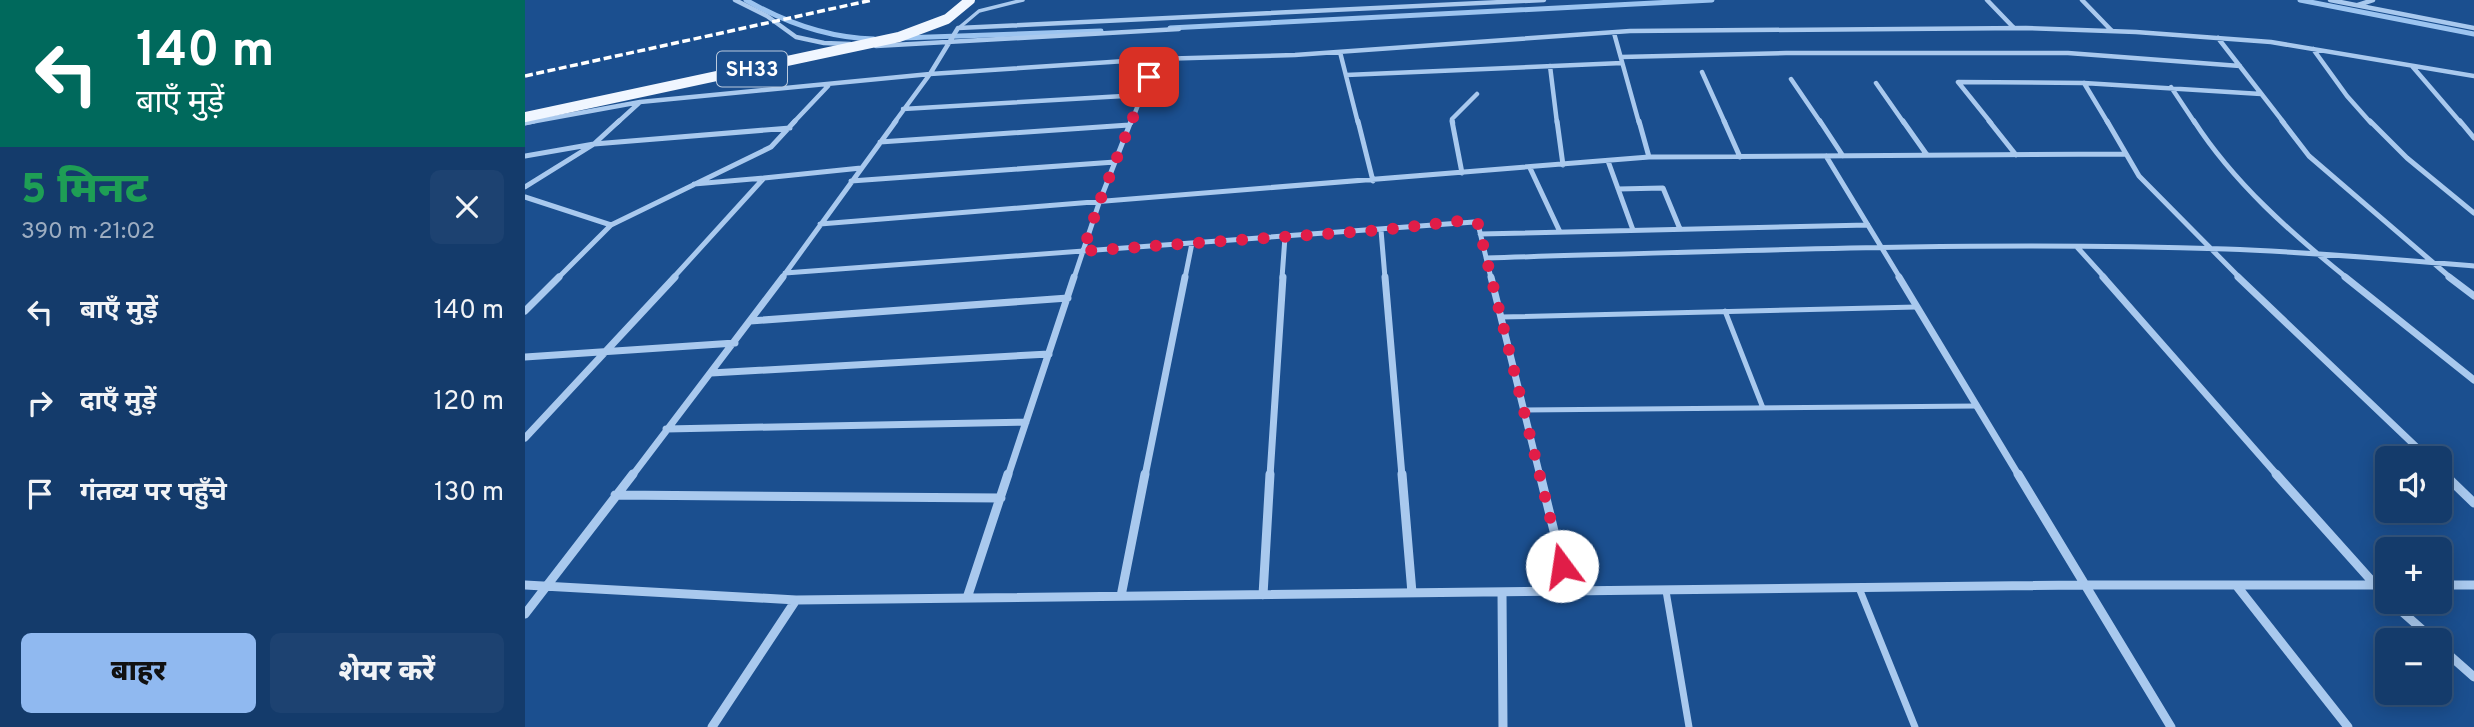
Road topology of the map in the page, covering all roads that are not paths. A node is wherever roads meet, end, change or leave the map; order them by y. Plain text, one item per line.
1 (735, 0) edge
2 (970, 0) edge
3 (1023, 0) edge
4 (1544, 0) edge
5 (1987, 0) edge
6 (2082, 0) edge
7 (2330, 0) edge
8 (2373, 0) edge
9 (2358, 5) junction
10 (2474, 26) edge
11 (2014, 28) junction
12 (1179, 29) dead end
13 (2112, 31) junction
14 (1614, 33) junction
15 (955, 35) junction
16 (2218, 38) junction
17 (2313, 49) junction
18 (1340, 52) junction
19 (1156, 59) junction
20 (1621, 60) junction
21 (1550, 66) junction
22 (2240, 66) junction
23 (2411, 66) junction
24 (1702, 72) dead end
25 (930, 74) junction
26 (1346, 75) junction
27 (2474, 76) edge
28 (1791, 79) dead end
29 (1876, 83) dead end
30 (2084, 83) junction
31 (828, 86) junction
32 (2172, 87) junction
33 (1476, 94) dead end
34 (2261, 94) junction
35 (1141, 95) junction
36 (640, 102) junction
37 (903, 109) junction
38 (525, 117) edge
39 (525, 123) edge
40 (1129, 125) junction
41 (790, 128) junction
42 (2474, 138) edge
43 (880, 142) junction
44 (594, 144) junction
45 (2125, 153) junction
46 (1927, 155) junction
47 (2016, 155) junction
48 (525, 156) edge
49 (1826, 156) junction
50 (1843, 156) junction
51 (1649, 157) junction
52 (1740, 157) junction
53 (1608, 161) junction
54 (1115, 162) junction
55 (1563, 165) junction
56 (1530, 167) junction
57 (860, 169) junction
58 (1462, 173) junction
59 (764, 178) junction
60 (851, 181) junction
61 (1373, 181) junction
62 (694, 184) junction
63 (525, 187) edge
64 (1618, 189) junction
65 (525, 197) edge
66 (1099, 203) junction
67 (2474, 213) edge
68 (611, 225) junction
69 (820, 225) junction
70 (1868, 225) junction
71 (1680, 229) junction
72 (1381, 230) junction
73 (1633, 230) junction
74 (1560, 232) junction
75 (1480, 234) junction
76 (1285, 237) junction
77 (1192, 243) junction
78 (2077, 247) junction
79 (1881, 248) junction
80 (2209, 249) junction
81 (1083, 251) junction
82 (2318, 254) junction
83 (1486, 258) junction
84 (2428, 261) junction
85 (2474, 266) edge
86 (785, 273) junction
87 (2474, 296) edge
88 (1068, 298) junction
89 (1916, 307) junction
90 (525, 311) edge
91 (1725, 311) junction
92 (1501, 317) junction
93 (750, 321) junction
94 (735, 343) junction
95 (606, 353) junction
96 (1049, 354) junction
97 (525, 357) edge
98 (711, 373) junction
99 (2474, 380) edge
100 (1977, 406) junction
101 (1763, 408) junction
102 (1523, 410) junction
103 (1026, 422) junction
104 (666, 429) junction
105 (525, 438) edge
106 (2415, 446) edge
107 (2452, 482) edge
108 (615, 495) junction
109 (1001, 498) junction
110 (2474, 503) edge
111 (525, 585) edge
112 (548, 585) junction
113 (2085, 585) junction
114 (2236, 585) junction
115 (2373, 585) joint
116 (2452, 585) edge
117 (2474, 585) edge
118 (1859, 588) junction
119 (1666, 591) junction
120 (1569, 592) junction
121 (1412, 593) junction
122 (1502, 593) junction
123 (1263, 595) junction
124 (1121, 596) junction
125 (967, 598) junction
126 (796, 600) junction
127 (525, 614) edge
128 (2405, 614) edge
129 (2420, 628) edge
130 (2452, 658) edge
131 (2474, 677) edge
132 (712, 727) edge
133 (1503, 727) edge
134 (1689, 727) edge
135 (1915, 727) edge
136 (2171, 727) edge
137 (2348, 727) edge

1 - 15 street
2 - 38 main road, SH33, bridge
3 - 15 lane
4 - 15 street
5 - 11 street
6 - 13 street
7 - 9 street
8 - 9 street
9 - 10 street
11 - 13 street
11 - 14 street
12 - 15 street
13 - 16 street
14 - 18 street
14 - 20 street
15 - 25 street
16 - 17 street
16 - 22 street
17 - 23 street
17 - 67 street
18 - 19 street
18 - 26 street
19 - 25 street
19 - 35 street
20 - 21 street
20 - 22 street
20 - 51 street
21 - 26 street
21 - 55 street
22 - 34 street
23 - 27 street
23 - 42 street
24 - 52 street
25 - 31 street
25 - 37 street
26 - 61 street
28 - 50 street
29 - 46 street
30 - 32 street
30 - 45 street
30 - 47 street
31 - 36 street
31 - 41 street
32 - 34 street
32 - 82 street
33 - 58 street
34 - 84 street
35 - 37 street
35 - 40 street
36 - 39 street
36 - 44 street
37 - 43 street
40 - 43 street
40 - 54 street
41 - 44 street
41 - 62 street
43 - 57 street
44 - 48 street
44 - 63 street
45 - 47 street
45 - 80 street
46 - 47 street
46 - 50 street
49 - 50 street
49 - 52 street
49 - 70 street
51 - 52 street
51 - 53 street
53 - 55 street
53 - 64 street
54 - 60 street
54 - 66 street
55 - 56 street
56 - 58 street
56 - 74 street
57 - 59 street
57 - 60 street
58 - 61 street
59 - 62 street
59 - 95 street
60 - 69 street
61 - 66 street
62 - 68 street
64 - 71 street
64 - 73 street
65 - 68 street
66 - 69 street
66 - 81 street
68 - 90 street
69 - 86 street
70 - 71 street
70 - 79 street
71 - 73 street
72 - 75 street
72 - 76 street
72 - 121 street
73 - 74 street
74 - 75 street
75 - 83 street
76 - 77 street
76 - 123 street
77 - 81 street
77 - 124 street
78 - 79 street
78 - 80 street
78 - 115 street
79 - 83 street
79 - 89 street
80 - 82 street
80 - 106 street
81 - 86 street
81 - 88 street
82 - 84 street
82 - 99 street
83 - 92 street
84 - 85 street
84 - 87 street
86 - 93 street
88 - 93 street
88 - 96 street
89 - 91 lane
89 - 100 street
91 - 92 lane
91 - 101 lane
92 - 102 street
93 - 94 street
94 - 95 street
94 - 98 street
95 - 97 street
95 - 105 street
96 - 98 street
96 - 103 street
98 - 104 street
100 - 101 lane
100 - 113 street
101 - 102 lane
102 - 120 street
103 - 104 street
103 - 109 street
104 - 108 street
107 - 110 street
108 - 109 street
108 - 112 street
109 - 125 street
111 - 112 street
112 - 126 street
112 - 127 street
113 - 114 street
113 - 118 street
113 - 136 street
114 - 115 street
114 - 137 street
116 - 117 street
118 - 119 street
118 - 135 lane
119 - 120 street
119 - 134 lane
120 - 122 street
121 - 122 street
121 - 123 street
122 - 133 street
123 - 124 street
124 - 125 street
125 - 126 street
126 - 132 street
128 - 129 street
130 - 131 street

